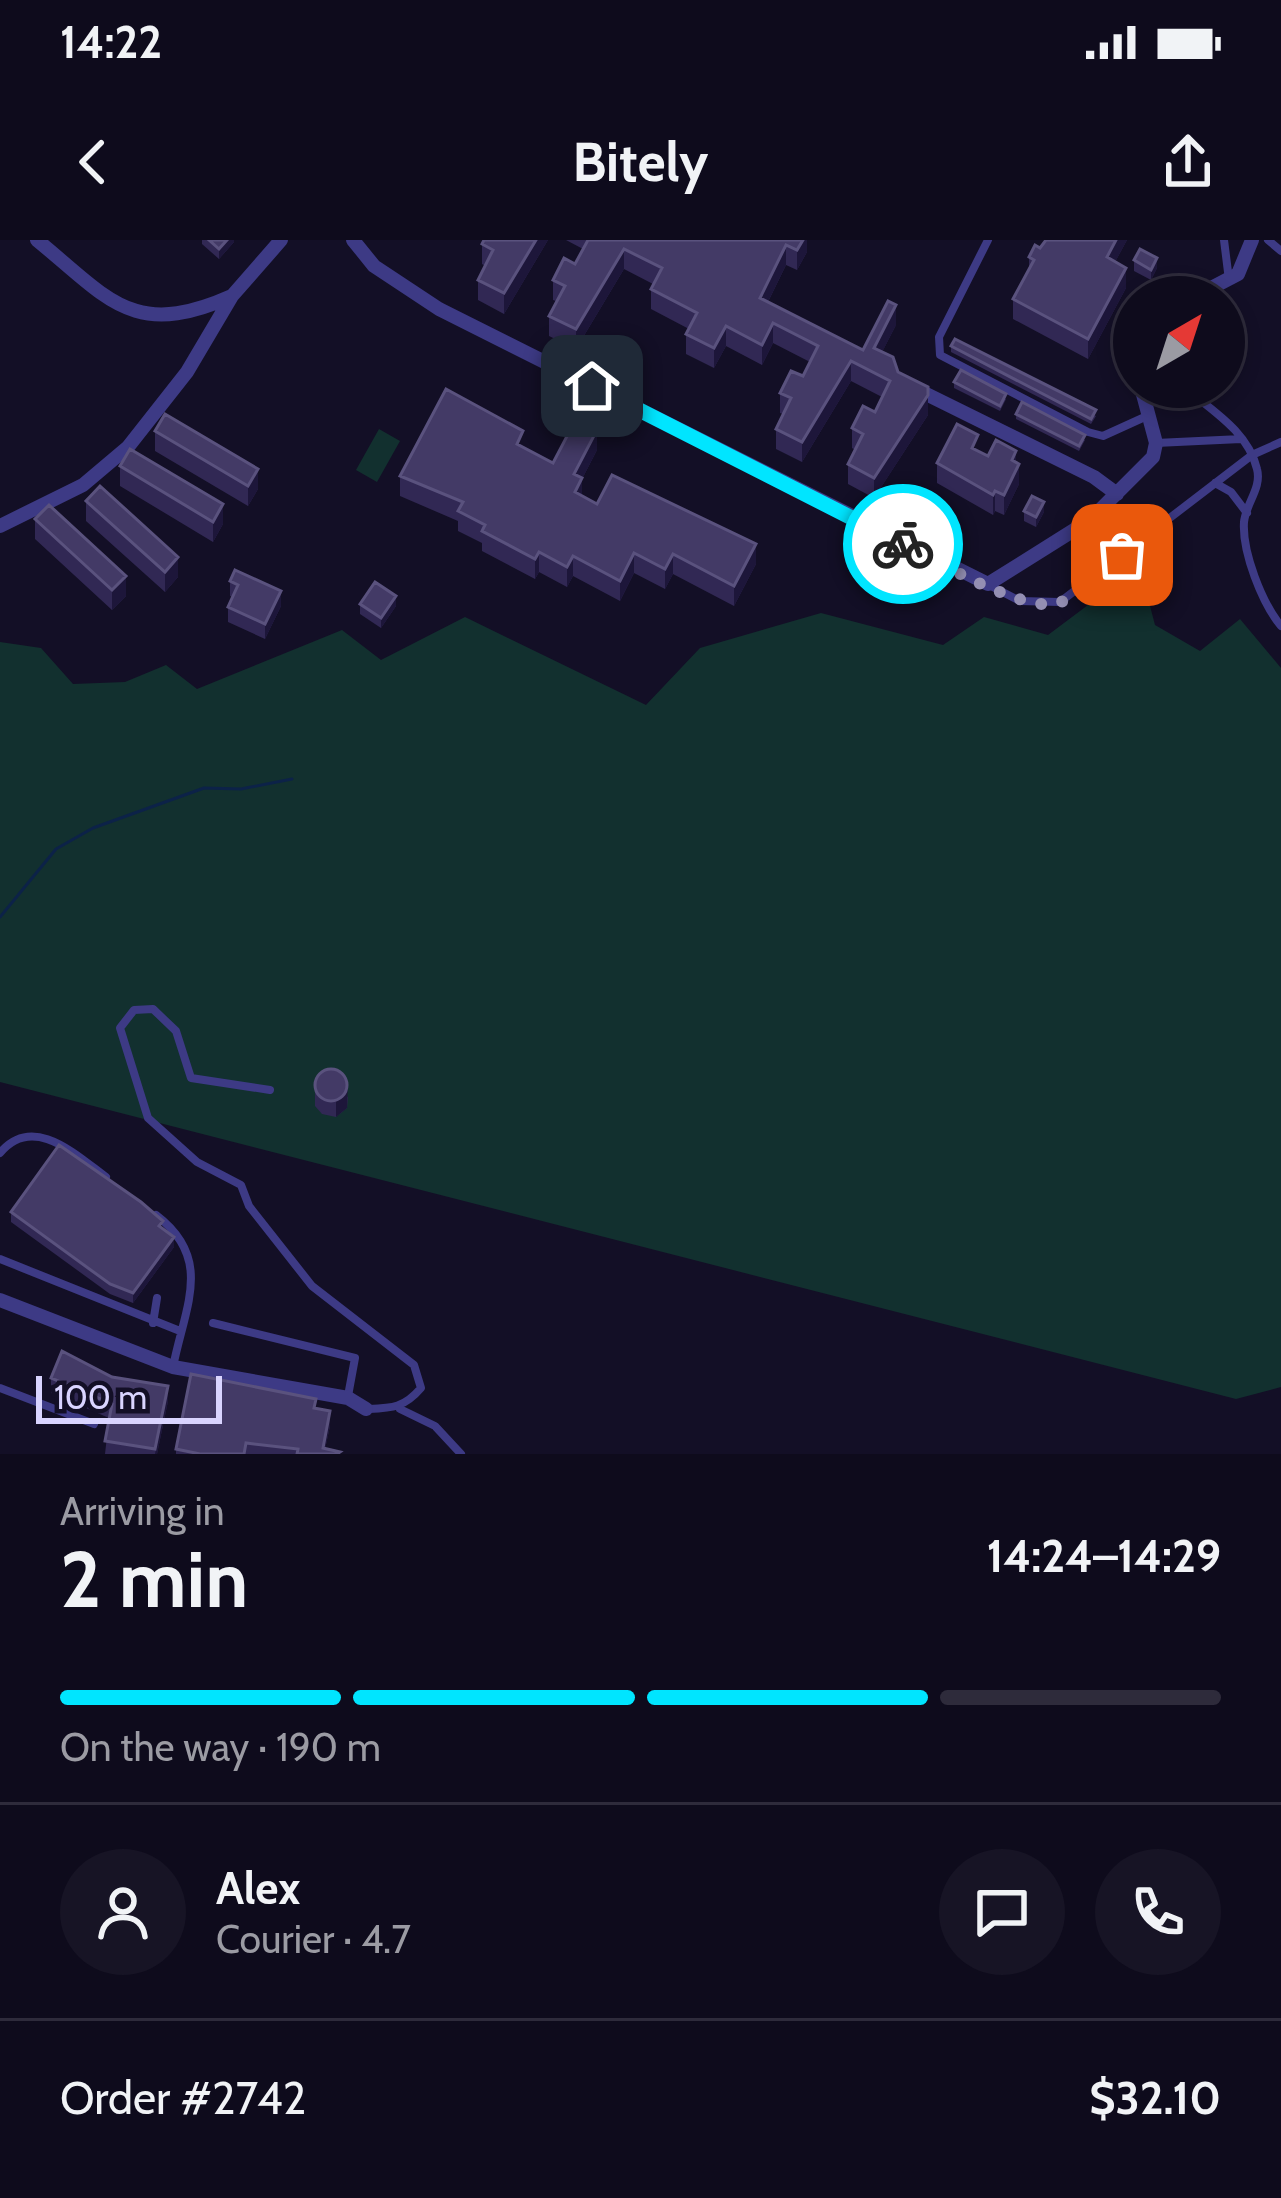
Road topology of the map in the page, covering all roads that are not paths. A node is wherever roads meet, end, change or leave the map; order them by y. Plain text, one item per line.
1 (37, 240) edge
2 (281, 240) edge
3 (353, 240) edge
4 (988, 240) edge
5 (1224, 240) edge
6 (1268, 240) edge
7 (1252, 245) edge
8 (1281, 251) edge
9 (1228, 276) edge
10 (1232, 276) edge
11 (232, 296) junction
12 (904, 382) edge
13 (1145, 408) edge
14 (1208, 408) edge
15 (1147, 416) junction
16 (1242, 438) junction
17 (1281, 442) edge
18 (1156, 443) junction
19 (1252, 454) junction
20 (1215, 484) junction
21 (1117, 494) junction
22 (1247, 513) junction
23 (0, 526) edge
24 (988, 584) junction
25 (1281, 626) edge
26 (270, 1090) dead end
27 (0, 1154) edge
28 (118, 1187) edge
29 (136, 1201) edge
30 (0, 1259) edge
31 (158, 1298) dead end
32 (0, 1300) edge
33 (153, 1323) junction
34 (213, 1323) dead end
35 (180, 1331) junction
36 (172, 1367) junction
37 (0, 1388) edge
38 (348, 1398) junction
39 (398, 1408) junction
40 (366, 1409) joint
41 (94, 1424) dead end
42 (461, 1454) edge

1 - 11 street
2 - 11 street
3 - 24 street
4 - 15 lane
5 - 9 lane
6 - 8 lane
7 - 10 street
11 - 23 street
12 - 21 street
13 - 15 street
14 - 16 lane
15 - 18 street
16 - 18 lane
16 - 19 lane
17 - 19 lane
18 - 21 street
19 - 20 lane
19 - 22 lane
20 - 22 lane
20 - 24 lane
21 - 24 street
22 - 25 lane
26 - 39 lane
27 - 28 lane
29 - 35 lane
30 - 33 lane
31 - 33 lane
32 - 36 street
33 - 35 lane
34 - 38 lane
35 - 36 lane
36 - 38 street
37 - 41 lane
38 - 40 street
39 - 40 lane
39 - 42 lane

